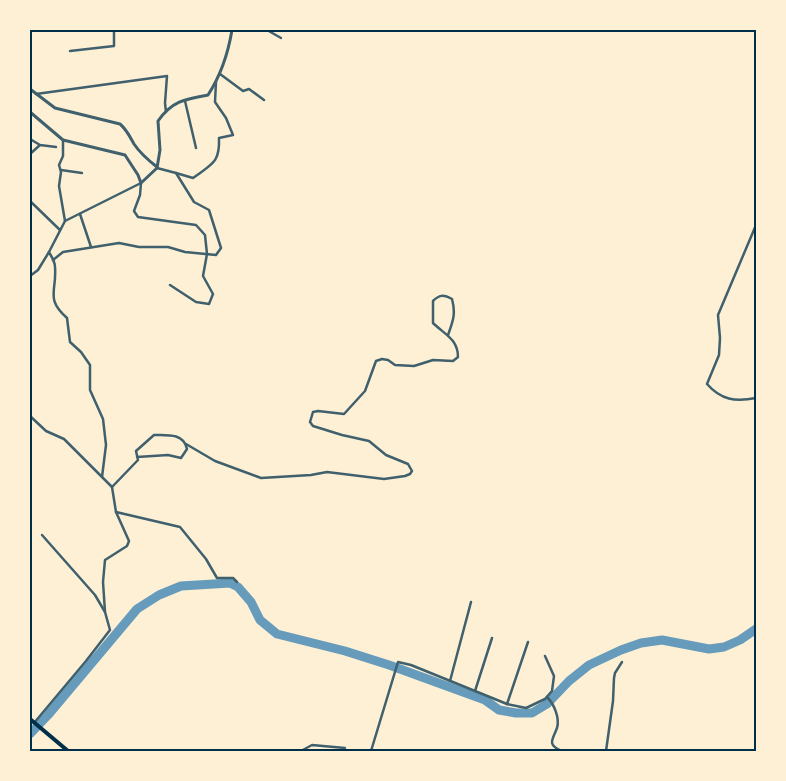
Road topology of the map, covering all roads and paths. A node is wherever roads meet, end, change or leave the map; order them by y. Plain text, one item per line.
1 (114, 30) edge
2 (232, 30) edge
3 (267, 30) edge
4 (281, 38) dead end
5 (70, 51) dead end
6 (220, 74) junction
7 (216, 82) junction
8 (30, 89) edge
9 (36, 94) junction
10 (184, 99) junction
11 (264, 100) dead end
12 (30, 112) edge
13 (166, 112) junction
14 (30, 139) edge
15 (63, 140) junction
16 (40, 145) junction
17 (56, 147) dead end
18 (196, 148) dead end
19 (30, 154) edge
20 (157, 168) junction
21 (60, 170) junction
22 (82, 173) dead end
23 (176, 173) junction
24 (141, 183) junction
25 (30, 201) edge
26 (80, 214) junction
27 (65, 221) junction
28 (756, 225) edge
29 (60, 230) junction
30 (91, 246) junction
31 (49, 252) junction
32 (206, 254) junction
33 (53, 260) junction
34 (30, 276) edge
35 (170, 285) dead end
36 (448, 336) junction
37 (756, 398) edge
38 (30, 416) edge
39 (186, 444) junction
40 (137, 457) junction
41 (102, 477) junction
42 (112, 487) junction
43 (116, 512) junction
44 (42, 535) dead end
45 (237, 582) dead end
46 (471, 602) dead end
47 (105, 612) junction
48 (492, 638) dead end
49 (528, 642) dead end
50 (545, 656) dead end
51 (622, 662) dead end
52 (450, 681) junction
53 (476, 691) junction
54 (548, 698) junction
55 (507, 704) junction
56 (30, 719) edge
57 (35, 723) junction
58 (345, 748) dead end
59 (68, 751) edge
60 (301, 751) edge
61 (371, 751) edge
62 (562, 751) edge
63 (606, 751) edge

1 - 5 street
2 - 6 street
3 - 4 street
6 - 7 street
6 - 11 street
7 - 10 street
7 - 23 street
8 - 9 street
9 - 13 street
9 - 20 street
10 - 13 street
10 - 18 street
12 - 15 street
13 - 20 street
14 - 16 street
15 - 21 street
15 - 24 street
16 - 17 street
16 - 19 street
20 - 23 street
20 - 24 street
21 - 22 street
21 - 27 street
23 - 32 street
24 - 26 street
24 - 32 street
25 - 29 street
26 - 27 street
26 - 30 street
27 - 29 street
28 - 37 street
29 - 31 street
30 - 32 street
30 - 33 street
31 - 33 street
31 - 34 street
32 - 35 street
33 - 41 street
36 - 36 street
36 - 39 street
38 - 41 street
39 - 40 street
39 - 40 street
40 - 42 street
41 - 42 street
42 - 43 street
43 - 45 street
43 - 47 street
44 - 47 street
46 - 52 street
47 - 57 street
48 - 53 street
49 - 55 street
50 - 54 street
51 - 63 street
52 - 53 street
52 - 61 street
53 - 55 street
54 - 55 street
54 - 62 street
56 - 57 main road
57 - 59 main road
58 - 60 street

